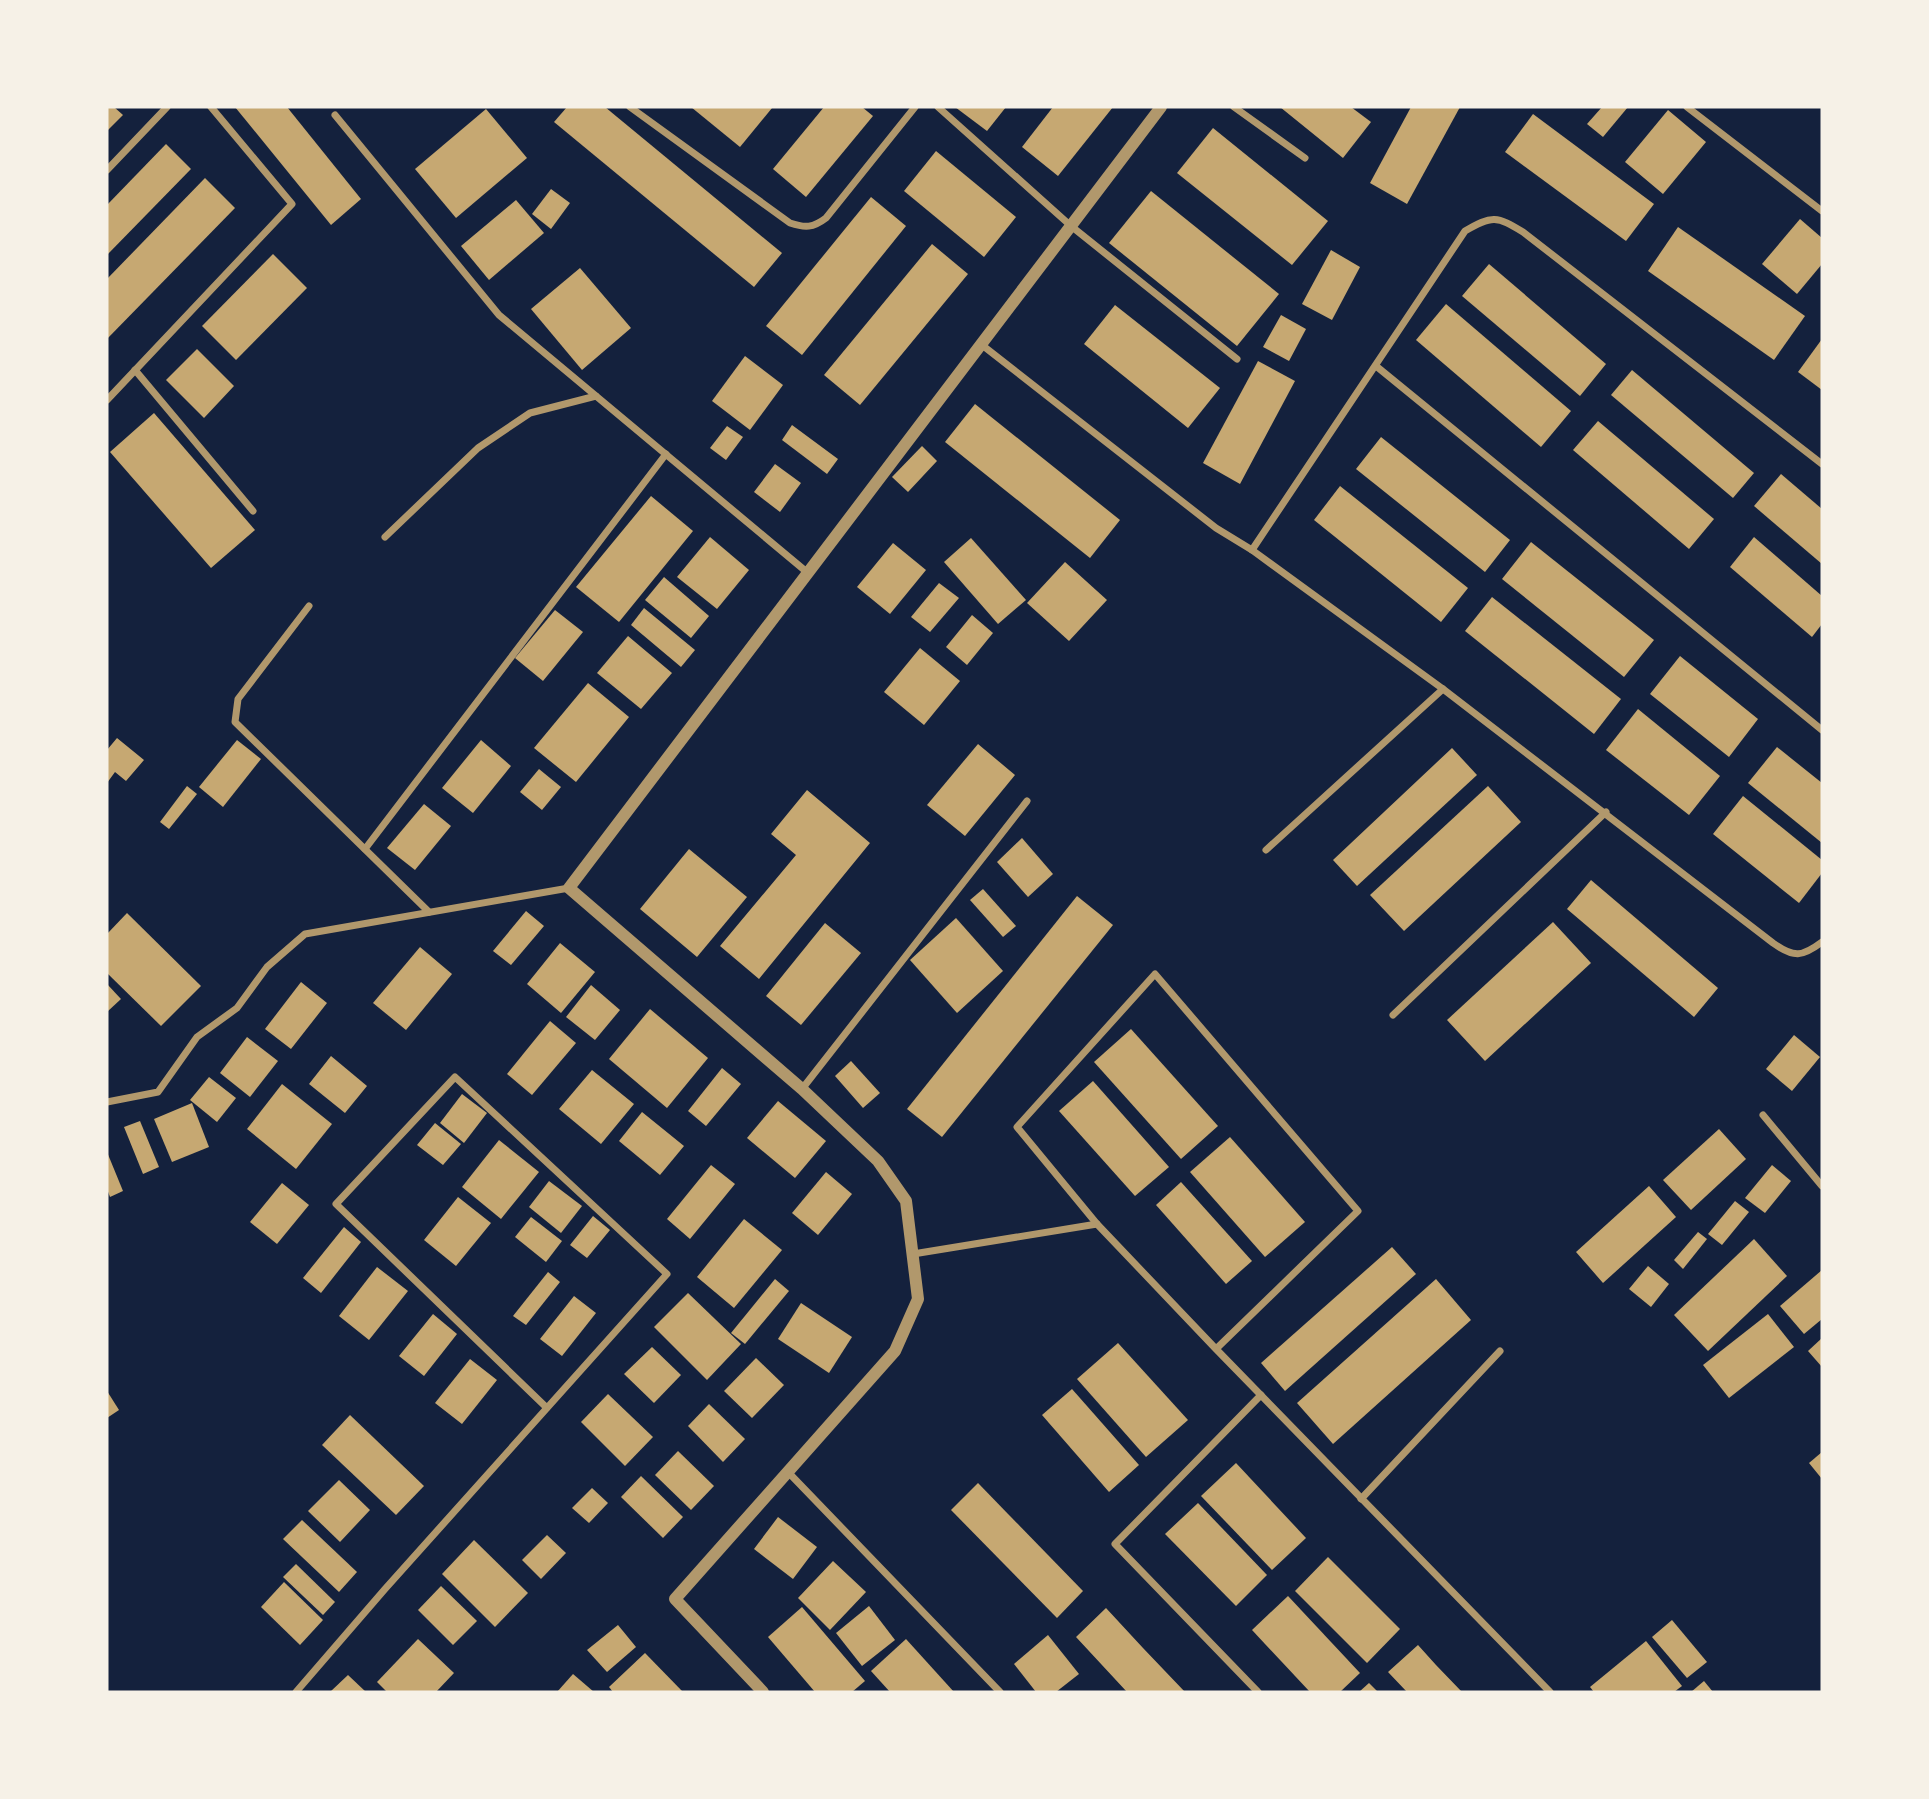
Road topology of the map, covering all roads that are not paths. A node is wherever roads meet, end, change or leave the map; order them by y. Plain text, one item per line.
1 (167, 107) edge
2 (211, 107) edge
3 (630, 107) edge
4 (915, 107) edge
5 (938, 107) edge
6 (1161, 107) edge
7 (1234, 107) edge
8 (1687, 107) edge
9 (335, 115) dead end
10 (1305, 158) dead end
11 (107, 170) edge
12 (1822, 211) edge
13 (1071, 226) junction
14 (982, 345) junction
15 (1237, 359) dead end
16 (1376, 366) junction
17 (135, 370) junction
18 (596, 396) junction
19 (107, 400) edge
20 (666, 454) junction
21 (1822, 464) edge
22 (253, 511) dead end
23 (385, 537) dead end
24 (1252, 550) junction
25 (808, 573) junction
26 (309, 606) dead end
27 (1443, 688) junction
28 (1822, 730) edge
29 (1027, 801) dead end
30 (1606, 812) junction
31 (365, 849) junction
32 (1266, 850) dead end
33 (569, 888) junction
34 (429, 912) junction
35 (1822, 942) edge
36 (1393, 1015) dead end
37 (802, 1089) junction
38 (107, 1101) edge
39 (1763, 1115) dead end
40 (1822, 1186) edge
41 (1097, 1224) junction
42 (914, 1254) junction
43 (1216, 1349) junction
44 (1500, 1351) dead end
45 (1261, 1395) junction
46 (547, 1408) junction
47 (788, 1472) junction
48 (1361, 1499) junction
49 (296, 1692) edge
50 (763, 1692) edge
51 (1000, 1692) edge
52 (1258, 1692) edge
53 (1550, 1692) edge

1 - 11 street
2 - 17 street
3 - 4 street
5 - 13 street
6 - 13 street
7 - 10 street
8 - 12 street
9 - 18 street
13 - 14 street
13 - 15 street
14 - 24 street
14 - 25 street
16 - 21 street
16 - 24 street
16 - 28 street
17 - 19 street
17 - 22 street
18 - 20 street
18 - 23 street
20 - 25 street
20 - 31 street
24 - 27 street
25 - 33 street
26 - 31 street
27 - 30 street
27 - 32 street
29 - 37 street
30 - 35 street
30 - 36 street
31 - 34 street
33 - 34 street
33 - 37 street
34 - 38 street
37 - 42 street
39 - 40 street
41 - 42 street
41 - 43 street
41 - 43 street
42 - 47 street
43 - 45 street
44 - 48 street
45 - 48 street
45 - 52 street
46 - 46 street
46 - 49 street
47 - 50 street
47 - 51 street
48 - 53 street

